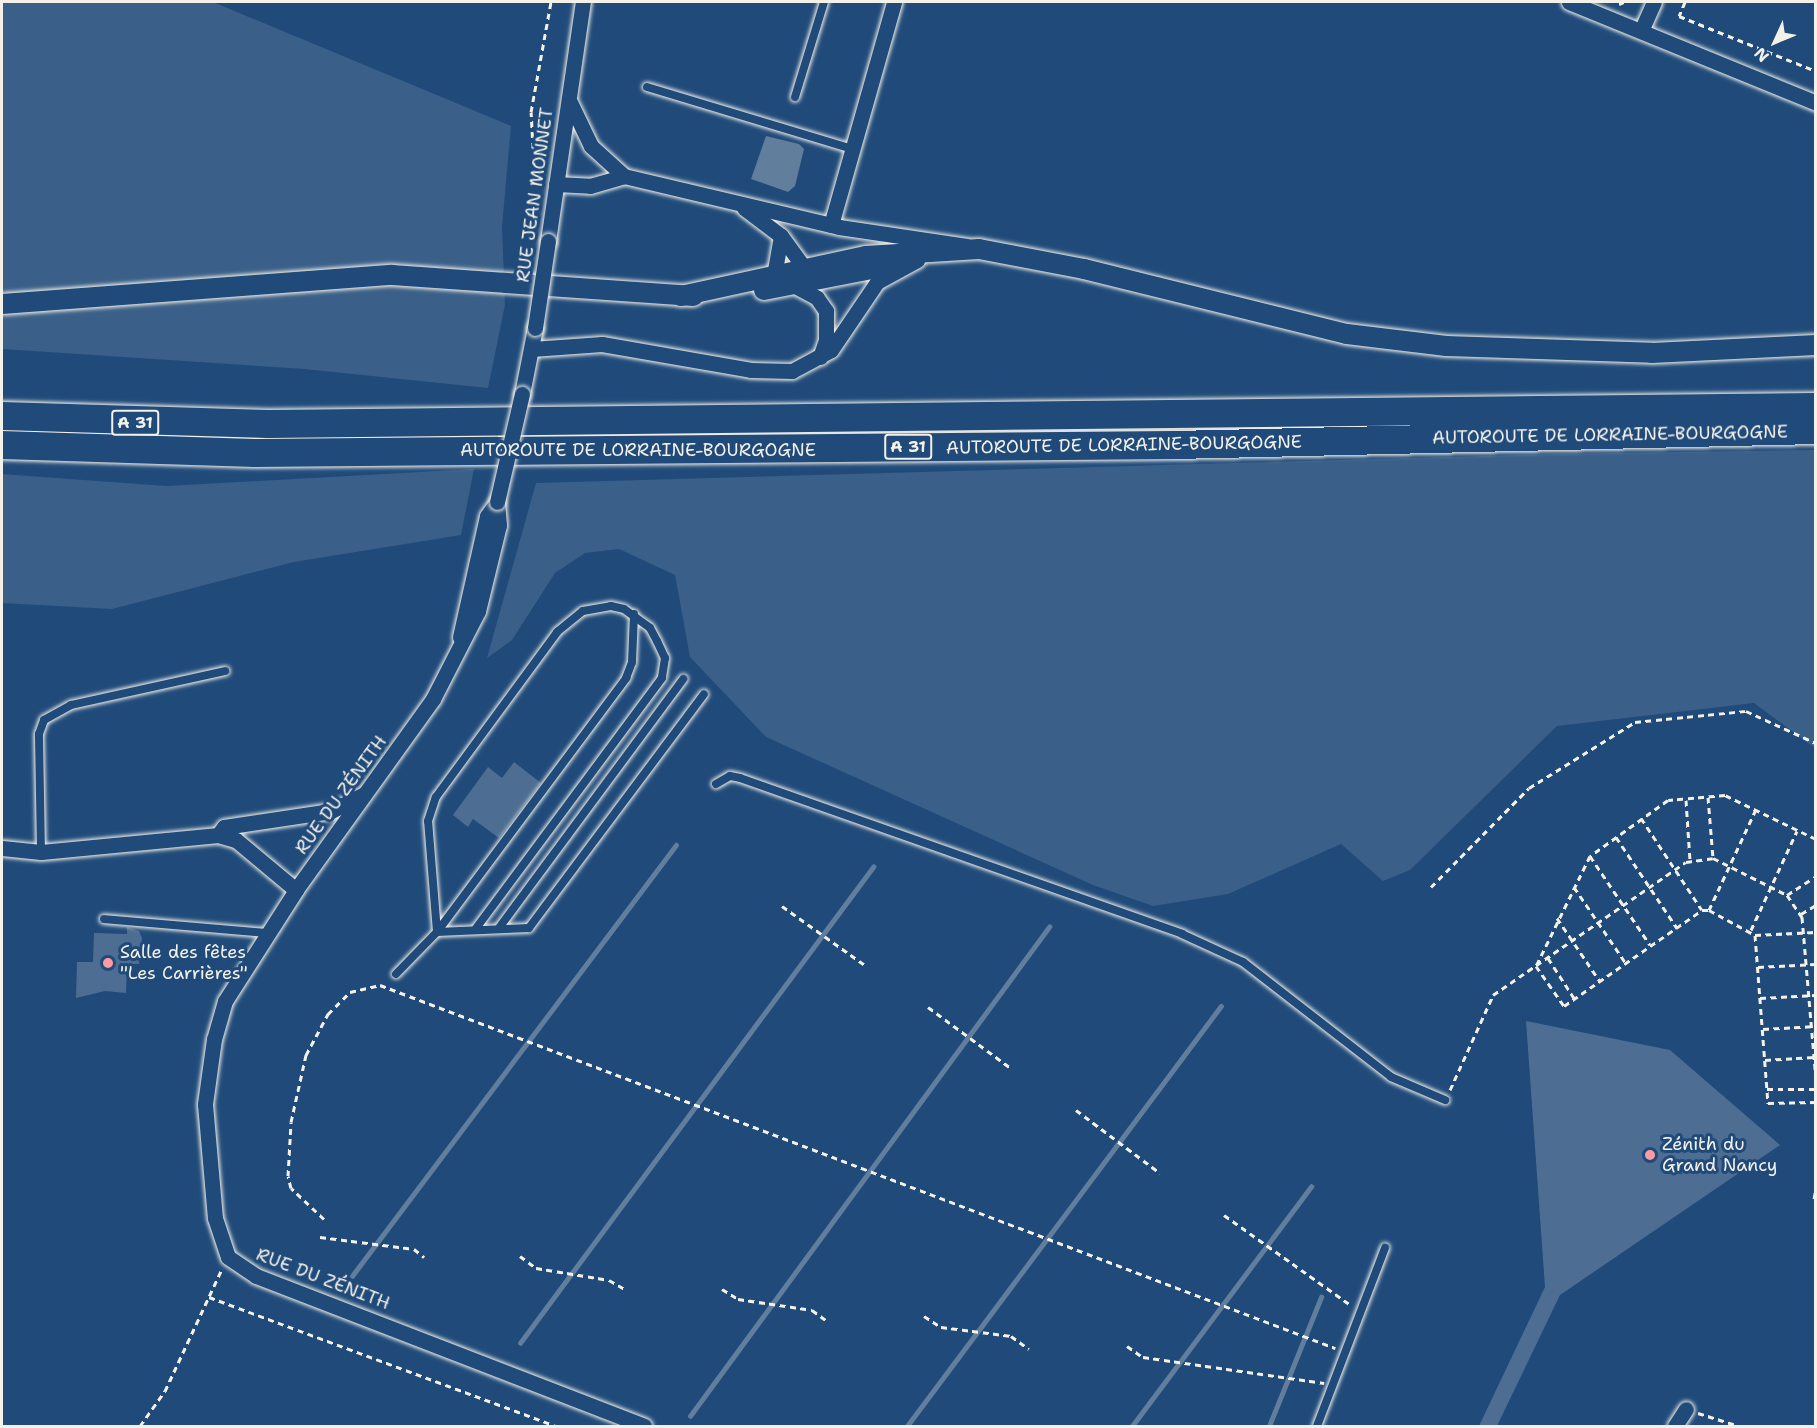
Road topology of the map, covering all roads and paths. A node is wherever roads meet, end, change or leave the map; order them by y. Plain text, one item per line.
1 (551, 2) edge
2 (583, 2) edge
3 (824, 2) edge
4 (894, 2) edge
5 (1569, 2) edge
6 (1611, 2) edge
7 (1624, 2) edge
8 (1654, 2) edge
9 (1685, 2) edge
10 (1641, 31) junction
11 (1815, 71) edge
12 (647, 87) dead end
13 (795, 97) dead end
14 (569, 99) junction
15 (1815, 103) edge
16 (853, 149) junction
17 (560, 156) junction
18 (624, 176) junction
19 (556, 184) junction
20 (731, 200) junction
21 (831, 225) junction
22 (781, 236) junction
23 (979, 249) junction
24 (999, 255) junction
25 (917, 260) junction
26 (774, 275) junction
27 (804, 278) junction
28 (681, 296) junction
29 (2, 304) edge
30 (1815, 345) edge
31 (532, 349) junction
32 (820, 357) junction
33 (1815, 407) edge
34 (2, 416) edge
35 (1815, 430) edge
36 (2, 445) edge
37 (497, 502) joint
38 (634, 614) junction
39 (225, 671) dead end
40 (683, 679) dead end
41 (704, 694) dead end
42 (1815, 743) edge
43 (716, 784) dead end
44 (369, 791) junction
45 (1708, 797) junction
46 (1686, 800) junction
47 (1756, 809) junction
48 (1641, 818) junction
49 (1797, 831) junction
50 (218, 835) junction
51 (1616, 837) junction
52 (1815, 839) edge
53 (2, 848) edge
54 (41, 852) junction
55 (1590, 856) junction
56 (1713, 858) junction
57 (1690, 861) junction
58 (1730, 867) junction
59 (1675, 869) junction
60 (1815, 876) edge
61 (1431, 887) dead end
62 (1574, 887) junction
63 (1650, 887) junction
64 (1772, 887) junction
65 (296, 890) junction
66 (1787, 895) junction
67 (1624, 904) junction
68 (1815, 904) edge
69 (782, 906) dead end
70 (1702, 910) junction
71 (1709, 910) junction
72 (1801, 914) junction
73 (1557, 918) junction
74 (105, 919) dead end
75 (1598, 923) junction
76 (476, 928) junction
77 (498, 928) junction
78 (1677, 928) junction
79 (1751, 930) junction
80 (437, 932) junction
81 (1803, 932) junction
82 (1815, 932) edge
83 (268, 933) junction
84 (1755, 935) junction
85 (1572, 940) junction
86 (1650, 945) junction
87 (1548, 958) junction
88 (1625, 962) junction
89 (1806, 964) junction
90 (1815, 964) edge
91 (866, 966) dead end
92 (1536, 966) junction
93 (1758, 967) junction
94 (396, 974) dead end
95 (1599, 980) junction
96 (1815, 995) edge
97 (1809, 996) junction
98 (1574, 998) junction
99 (1760, 998) junction
100 (928, 1007) dead end
101 (1813, 1026) edge
102 (1762, 1029) junction
103 (1815, 1057) edge
104 (1766, 1060) junction
105 (1012, 1069) dead end
106 (1815, 1081) edge
107 (1767, 1089) junction
108 (1815, 1089) edge
109 (1445, 1100) joint
110 (1815, 1102) edge
111 (1076, 1110) dead end
112 (1160, 1173) dead end
113 (1815, 1188) edge
114 (1814, 1199) dead end
115 (1224, 1215) dead end
116 (324, 1219) dead end
117 (320, 1237) dead end
118 (1385, 1248) dead end
119 (520, 1256) dead end
120 (228, 1257) junction
121 (424, 1257) dead end
122 (722, 1289) dead end
123 (626, 1290) dead end
124 (209, 1297) junction
125 (1361, 1312) junction
126 (924, 1316) dead end
127 (827, 1321) dead end
128 (1127, 1346) dead end
129 (1029, 1349) dead end
130 (1345, 1352) junction
131 (1333, 1384) junction
132 (1686, 1409) joint
133 (140, 1426) edge
134 (555, 1426) edge
135 (644, 1426) edge
136 (1317, 1426) edge
137 (1675, 1426) edge
138 (1739, 1426) edge

1 - 17 path
2 - 14 street, RUE JEAN MONNET
3 - 13 lane
4 - 16 street
5 - 10 street
6 - 7 path
8 - 10 street
9 - 11 path
10 - 15 street
12 - 16 lane
14 - 17 street, RUE JEAN MONNET
14 - 18 street
16 - 21 street
17 - 19 street, RUE JEAN MONNET
18 - 19 street
18 - 20 street
19 - 31 street, RUE JEAN MONNET, bridge
20 - 21 street
20 - 22 street
21 - 23 street
22 - 26 street
22 - 27 street
23 - 24 street
23 - 27 street
24 - 25 street
24 - 30 street
25 - 27 street
25 - 32 street
26 - 27 street
26 - 28 street
27 - 28 street
27 - 32 street
28 - 29 street
31 - 32 street
31 - 37 street, RUE JEAN MONNET, bridge
33 - 34 highway, AUTOROUTE DE LORRAINE-BOURGOGNE / A 31
35 - 36 highway, AUTOROUTE DE LORRAINE-BOURGOGNE / A 31
37 - 44 street, RUE DU ZÉNITH
38 - 76 lane
38 - 80 lane
38 - 80 lane
39 - 54 lane
40 - 77 lane
41 - 77 lane
42 - 61 path
43 - 109 lane
44 - 50 street
44 - 65 street, RUE DU ZÉNITH
45 - 46 path
45 - 47 path
45 - 56 path
46 - 48 path
46 - 57 path
47 - 49 path
47 - 58 path
48 - 51 path
48 - 59 path
49 - 52 path
49 - 64 path
50 - 54 street
50 - 65 street
51 - 55 path
51 - 63 path
53 - 54 street
55 - 62 path
55 - 67 path
56 - 57 path
56 - 58 path
57 - 59 path
58 - 64 path
58 - 71 path
59 - 63 path
59 - 70 path
60 - 66 path
62 - 73 path
62 - 75 path
63 - 67 path
63 - 78 path
64 - 66 path
64 - 79 path
65 - 83 street, RUE DU ZÉNITH
66 - 72 path
67 - 75 path
67 - 86 path
68 - 72 path
69 - 91 path
70 - 71 path
70 - 78 path
71 - 79 path
72 - 81 path
73 - 85 path
73 - 92 path
74 - 83 lane
75 - 85 path
75 - 88 path
76 - 77 lane
76 - 80 lane
78 - 86 path
79 - 84 path
80 - 94 lane
81 - 82 path
81 - 84 path
81 - 89 path
83 - 120 street, RUE DU ZÉNITH
84 - 93 path
85 - 87 path
85 - 95 path
86 - 88 path
87 - 92 path
87 - 98 path
88 - 95 path
89 - 90 path
89 - 93 path
89 - 97 path
92 - 98 path
92 - 109 path
93 - 99 path
95 - 98 path
96 - 97 path
97 - 99 path
97 - 101 path
99 - 102 path
100 - 105 path
101 - 102 path
101 - 103 path
102 - 104 path
103 - 104 path
103 - 106 path
104 - 107 path
107 - 108 path
107 - 110 path
111 - 112 path
113 - 114 path
115 - 125 path
116 - 130 path
117 - 121 path
118 - 125 lane
119 - 123 path
120 - 124 path
120 - 135 street, RUE DU ZÉNITH
122 - 127 path
124 - 133 path
124 - 134 path
125 - 130 lane
126 - 129 path
128 - 131 path
130 - 131 lane
131 - 136 lane
132 - 137 street
132 - 138 path

